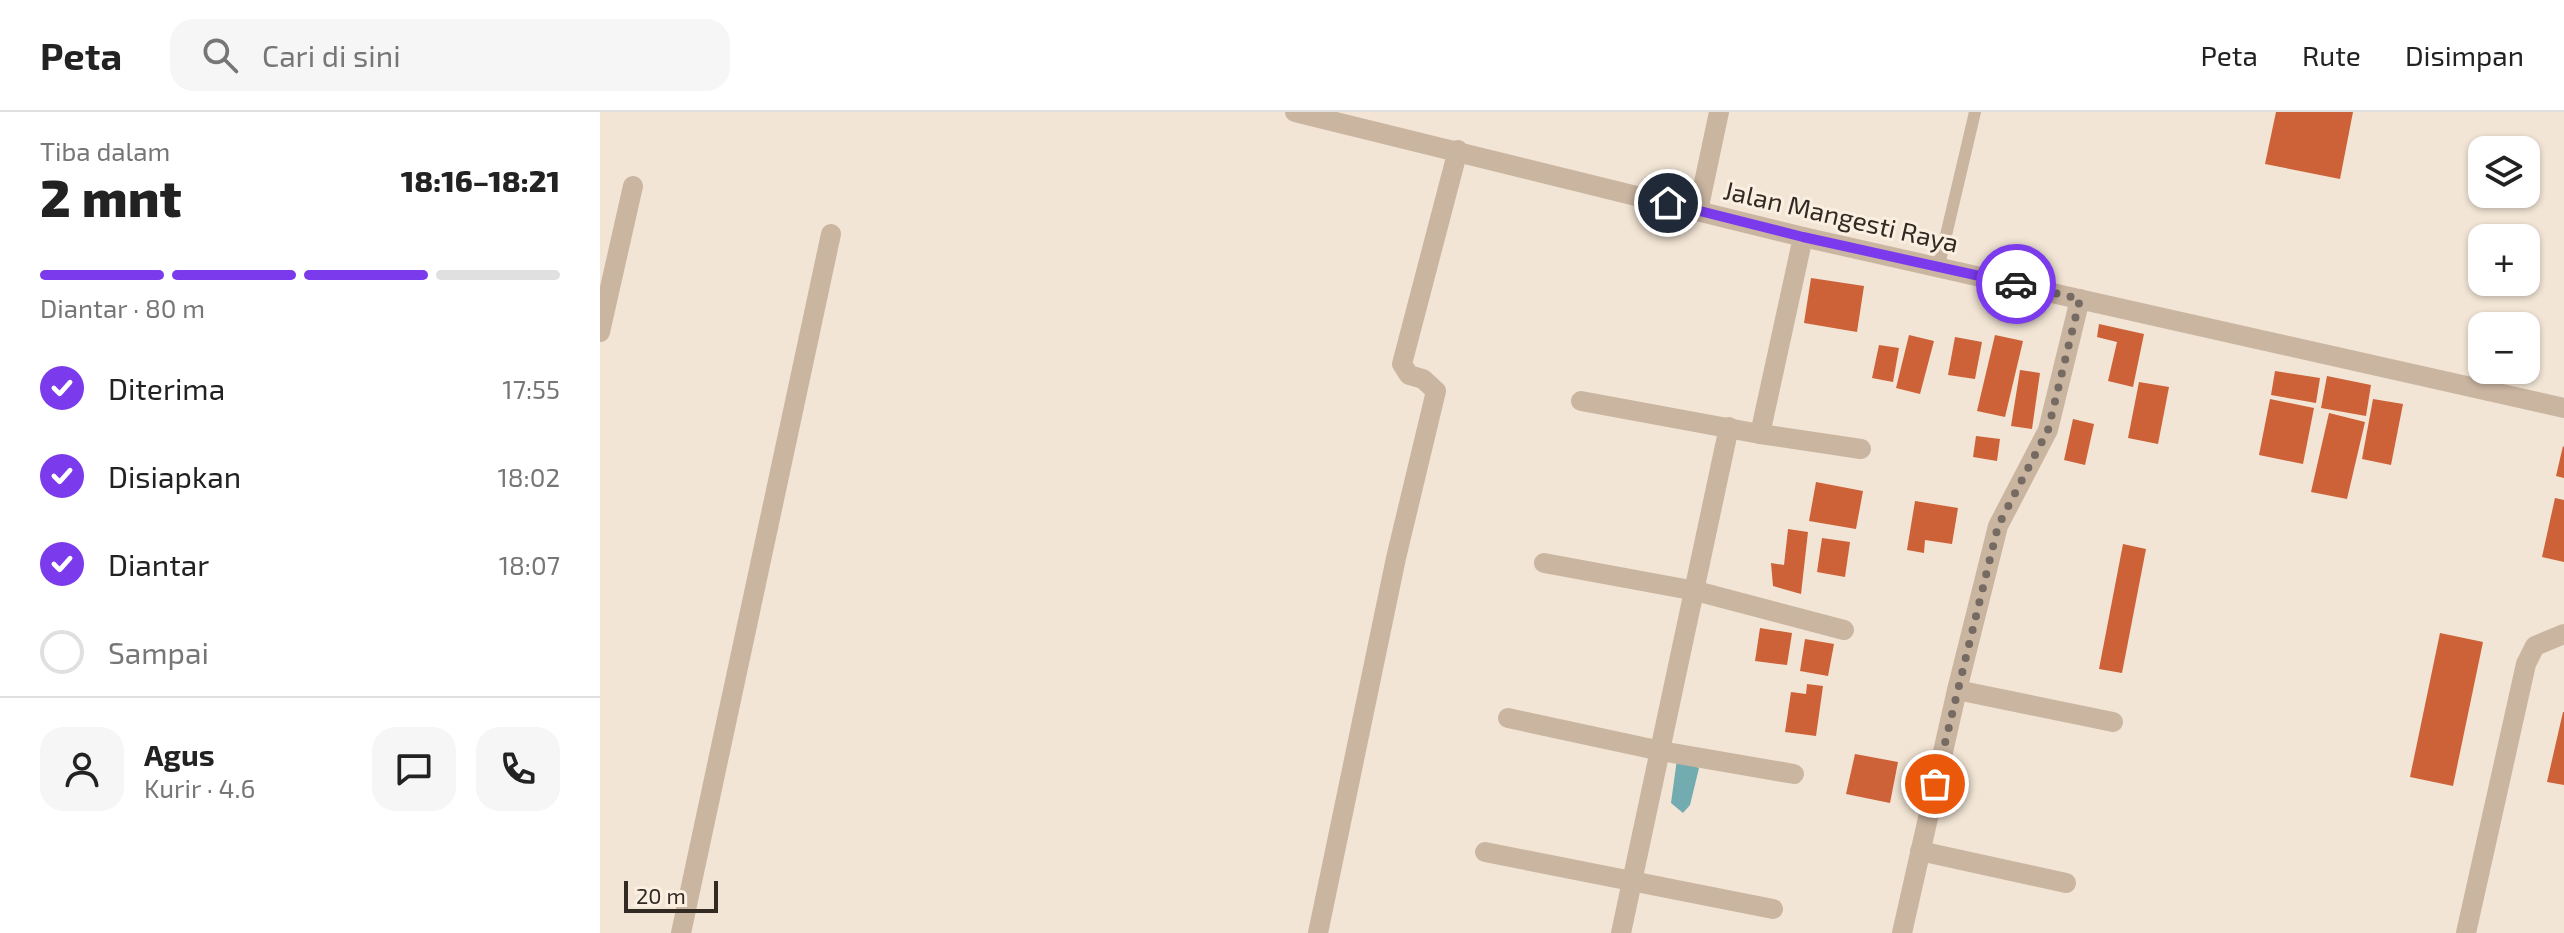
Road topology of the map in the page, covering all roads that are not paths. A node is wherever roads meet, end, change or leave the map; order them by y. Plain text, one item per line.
1 (1295, 112) edge
2 (1719, 112) edge
3 (1975, 112) edge
4 (1319, 115) edge
5 (1458, 150) junction
6 (633, 186) dead end
7 (1698, 211) junction
8 (831, 234) dead end
9 (1803, 237) junction
10 (1939, 265) junction
11 (2080, 299) junction
12 (600, 332) edge
13 (1581, 401) dead end
14 (2564, 408) edge
15 (1729, 427) junction
16 (1760, 434) junction
17 (1861, 449) dead end
18 (1544, 563) dead end
19 (1696, 591) junction
20 (1844, 630) dead end
21 (2564, 634) edge
22 (1957, 690) junction
23 (1508, 718) dead end
24 (2113, 722) dead end
25 (1661, 751) junction
26 (1794, 774) dead end
27 (1920, 851) junction
28 (1485, 852) dead end
29 (1632, 882) junction
30 (2066, 883) dead end
31 (1773, 909) dead end
32 (681, 933) edge
33 (1318, 933) edge
34 (1621, 933) edge
35 (1902, 933) edge
36 (2466, 933) edge

1 - 4 street, Jalan Mangesti Raya
2 - 7 street
3 - 10 lane
4 - 5 street, Jalan Mangesti Raya
5 - 7 street, Jalan Mangesti Raya
5 - 33 street
6 - 12 street
7 - 9 street, Jalan Mangesti Raya
8 - 32 street
9 - 10 street, Jalan Mangesti Raya
9 - 16 street
10 - 11 street, Jalan Mangesti Raya
11 - 14 street, Jalan Mangesti Raya
11 - 22 street
13 - 15 street
15 - 16 street
15 - 19 street
16 - 17 street
18 - 19 street
19 - 20 street
19 - 25 street
21 - 36 street
22 - 24 street
22 - 27 street
23 - 25 street
25 - 26 street
25 - 29 street
27 - 30 street
27 - 35 street
28 - 29 street
29 - 31 street
29 - 34 street

